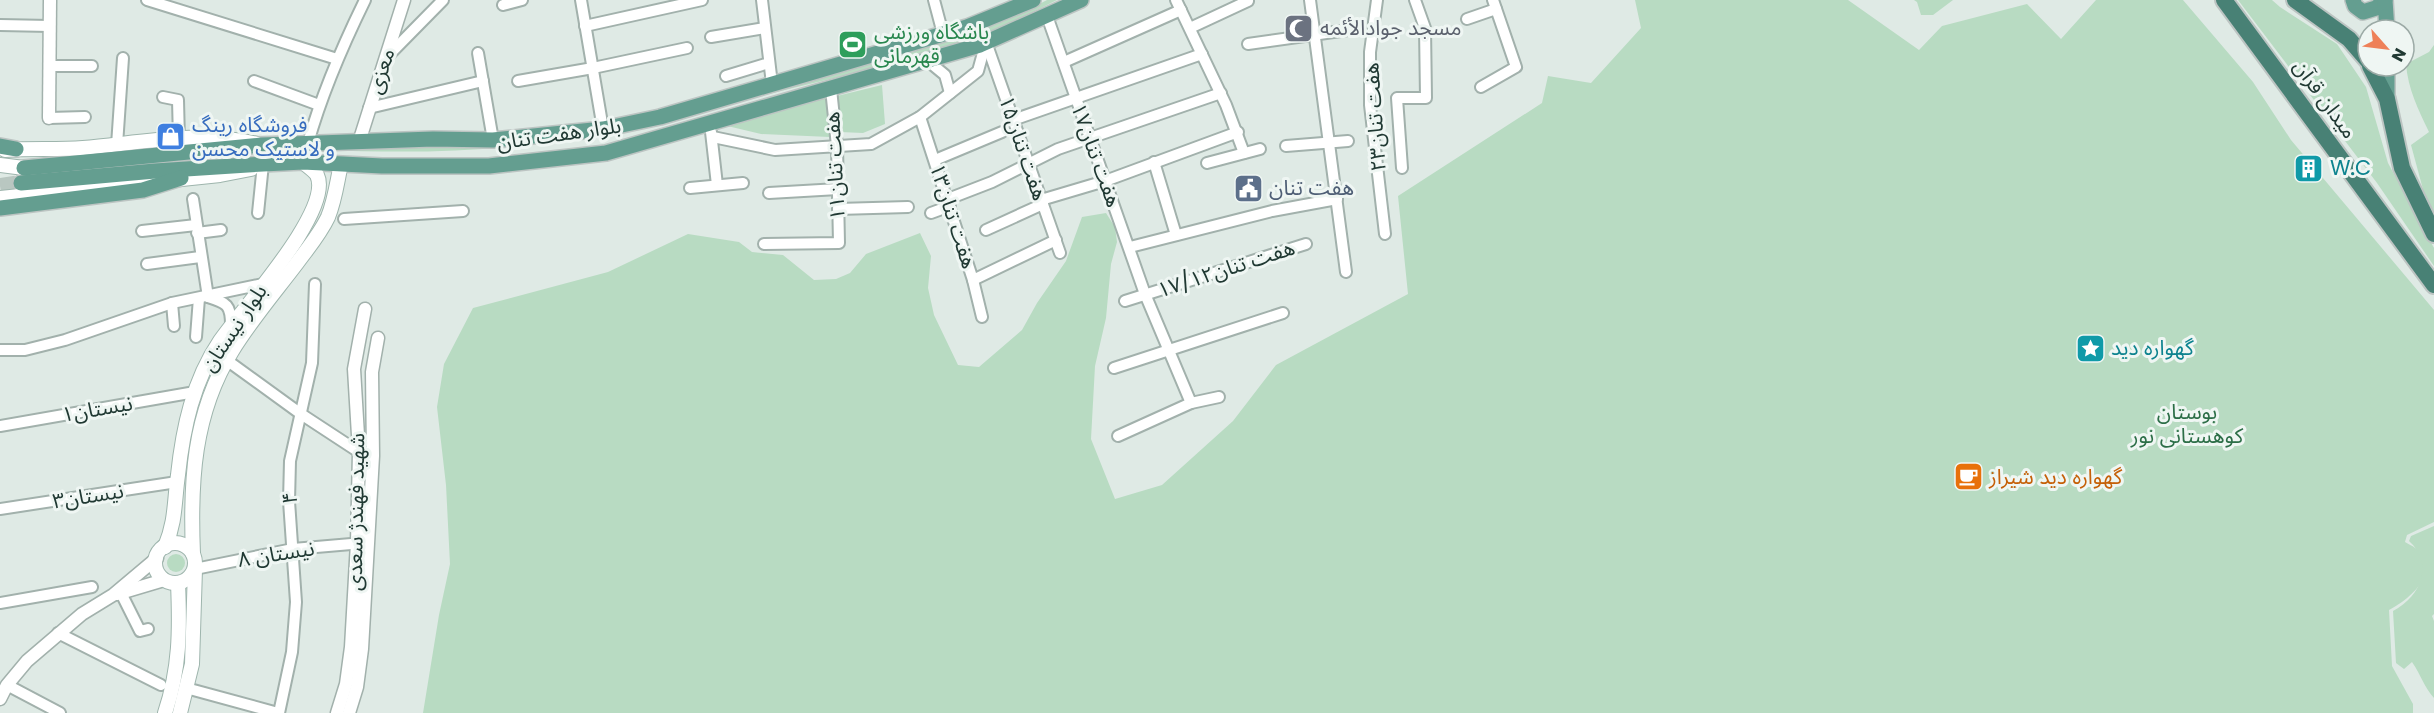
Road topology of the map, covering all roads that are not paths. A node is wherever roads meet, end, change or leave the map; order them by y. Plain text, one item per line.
1 (50, 0) edge
2 (147, 0) edge
3 (364, 0) edge
4 (404, 0) edge
5 (443, 0) edge
6 (522, 0) edge
7 (581, 0) edge
8 (702, 0) edge
9 (762, 0) edge
10 (934, 0) edge
11 (1033, 0) edge
12 (1081, 0) edge
13 (1310, 0) edge
14 (1377, 0) edge
15 (1415, 0) edge
16 (2224, 0) edge
17 (2295, 0) edge
18 (2353, 0) edge
19 (2385, 0) edge
20 (685, 1) edge
21 (1248, 1) edge
22 (1494, 4) edge
23 (503, 5) dead end
24 (1178, 5) edge
25 (1047, 16) junction
26 (2386, 18) edge
27 (1467, 19) dead end
28 (0, 25) edge
29 (50, 26) junction
30 (585, 26) junction
31 (765, 28) junction
32 (1190, 28) junction
33 (1354, 29) dead end
34 (943, 34) junction
35 (1314, 35) junction
36 (711, 37) dead end
37 (986, 42) junction
38 (1248, 44) dead end
39 (2356, 45) edge
40 (687, 48) dead end
41 (885, 51) junction
42 (478, 53) dead end
43 (1202, 54) junction
44 (123, 58) dead end
45 (337, 59) junction
46 (385, 59) junction
47 (928, 61) junction
48 (1064, 62) junction
49 (769, 63) junction
50 (50, 66) junction
51 (92, 66) dead end
52 (593, 68) junction
53 (891, 72) junction
54 (726, 76) dead end
55 (2376, 78) edge
56 (2387, 78) edge
57 (254, 81) dead end
58 (483, 81) junction
59 (518, 81) dead end
60 (772, 84) junction
61 (1481, 87) dead end
62 (831, 89) junction
63 (950, 93) junction
64 (1221, 93) junction
65 (163, 97) dead end
66 (1075, 97) junction
67 (2387, 99) junction
68 (319, 105) junction
69 (369, 108) junction
70 (85, 117) dead end
71 (920, 117) junction
72 (49, 118) joint
73 (1013, 120) junction
74 (603, 129) junction
75 (710, 130) junction
76 (1002, 132) dead end
77 (1238, 132) junction
78 (1089, 137) junction
79 (178, 140) junction
80 (493, 140) junction
81 (1329, 141) junction
82 (1348, 141) dead end
83 (359, 142) junction
84 (308, 143) junction
85 (117, 145) junction
86 (262, 145) junction
87 (0, 146) edge
88 (837, 146) junction
89 (1286, 146) dead end
90 (16, 149) junction
91 (1260, 149) dead end
92 (0, 151) edge
93 (1244, 153) junction
94 (935, 160) junction
95 (303, 162) junction
96 (1154, 162) junction
97 (1028, 163) junction
98 (1207, 163) dead end
99 (263, 164) junction
100 (341, 164) junction
101 (0, 165) edge
102 (24, 168) joint
103 (1402, 168) dead end
104 (181, 178) joint
105 (1105, 180) junction
106 (318, 182) junction
107 (743, 183) dead end
108 (717, 185) junction
109 (336, 186) junction
110 (690, 188) dead end
111 (838, 189) junction
112 (769, 193) dead end
113 (19, 195) junction
114 (0, 196) edge
115 (193, 199) dead end
116 (1336, 199) junction
117 (1042, 202) junction
118 (949, 203) junction
119 (908, 207) dead end
120 (0, 208) edge
121 (838, 208) junction
122 (463, 211) dead end
123 (258, 213) dead end
124 (931, 213) dead end
125 (344, 219) dead end
126 (197, 229) junction
127 (220, 230) dead end
128 (986, 230) dead end
129 (142, 231) dead end
130 (1385, 234) dead end
131 (2434, 234) edge
132 (1176, 235) junction
133 (1056, 240) junction
134 (764, 244) dead end
135 (1306, 244) dead end
136 (1130, 247) junction
137 (1060, 253) dead end
138 (200, 257) junction
139 (147, 264) dead end
140 (1346, 272) dead end
141 (973, 279) junction
142 (2433, 283) edge
143 (263, 284) junction
144 (315, 284) dead end
145 (1146, 295) junction
146 (203, 297) junction
147 (1125, 301) dead end
148 (172, 303) junction
149 (364, 309) dead end
150 (1282, 313) dead end
151 (982, 317) dead end
152 (231, 325) junction
153 (174, 326) dead end
154 (195, 338) dead end
155 (378, 338) dead end
156 (0, 350) edge
157 (1169, 350) junction
158 (232, 364) dead end
159 (1114, 368) dead end
160 (195, 392) junction
161 (1219, 397) dead end
162 (1191, 403) junction
163 (301, 414) junction
164 (0, 426) edge
165 (1118, 436) dead end
166 (359, 452) junction
167 (177, 482) junction
168 (0, 509) edge
169 (363, 543) junction
170 (293, 549) junction
171 (161, 552) junction
172 (193, 554) junction
173 (195, 569) junction
174 (171, 581) junction
175 (92, 587) dead end
176 (117, 594) junction
177 (0, 603) edge
178 (148, 629) dead end
179 (58, 633) junction
180 (7, 685) junction
181 (161, 685) dead end
182 (186, 688) junction
183 (0, 699) edge
184 (60, 713) edge
185 (165, 713) edge
186 (180, 713) edge
187 (278, 713) edge
188 (337, 713) edge
189 (349, 713) edge

1 - 29 street
2 - 45 street
3 - 45 street
4 - 46 street, معزی
5 - 46 street
6 - 23 street
7 - 30 street
8 - 20 street
9 - 31 street
10 - 34 street
11 - 34 main road, بلوار هفت تنان
12 - 25 main road, بلوار هفت تنان
13 - 35 street
14 - 130 street, هفت تنان۲۳
15 - 103 street
16 - 142 highway, میدان قرآن
17 - 39 highway
18 - 19 main road
19 - 26 main road
20 - 30 street
21 - 32 street
22 - 27 street
22 - 61 street
24 - 32 street
24 - 48 street
25 - 37 main road, بلوار هفت تنان
25 - 48 street, هفت تنان۱۷
28 - 29 street
29 - 50 street
30 - 52 street
31 - 36 street
31 - 49 street
32 - 43 street
33 - 35 street
34 - 41 main road, بلوار هفت تنان
35 - 38 street
35 - 81 street
37 - 47 main road, بلوار هفت تنان
37 - 63 street
37 - 73 street, هفت تنان۱۵
40 - 52 street
41 - 53 main road
41 - 60 main road, بلوار هفت تنان
42 - 58 street
43 - 64 street
43 - 66 street
44 - 85 street
45 - 68 street
46 - 69 street, معزی
47 - 53 main road, بلوار هفت تنان
47 - 63 street
48 - 66 street, هفت تنان۱۷
49 - 54 street
49 - 60 street
50 - 51 street
50 - 72 street
52 - 59 street
52 - 74 street
53 - 62 main road, بلوار هفت تنان
55 - 67 highway, میدان قرآن
56 - 67 main road
57 - 68 street
58 - 69 street
58 - 80 street
60 - 74 main road, بلوار هفت تنان
62 - 75 main road, بلوار هفت تنان
62 - 88 street, هفت تنان۱۱
63 - 71 street
64 - 77 street
64 - 78 street
65 - 79 street
66 - 73 street
66 - 78 street, هفت تنان۱۷
67 - 131 highway, میدان قرآن
68 - 84 street
69 - 83 street, معزی
70 - 72 street
71 - 88 street
71 - 94 street, ۱۳هفت تنان
73 - 97 street, هفت تنان۱۵
74 - 80 main road, بلوار هفت تنان
75 - 88 street
75 - 100 main road, بلوار هفت تنان
75 - 108 street
76 - 94 street
77 - 93 street
77 - 96 street
78 - 97 street
78 - 105 street, هفت تنان۱۷
79 - 85 main road
79 - 86 main road
80 - 83 main road, بلوار هفت تنان
81 - 82 street
81 - 89 street
81 - 116 street
83 - 84 main road, بلوار هفت تنان
84 - 86 main road, بلوار هفت تنان
85 - 90 main road
86 - 102 main road, بلوار هفت تنان
87 - 90 main road
88 - 111 street, هفت تنان۱۱
90 - 92 main road
91 - 93 street
93 - 98 street
94 - 118 street, ۱۳هفت تنان
95 - 99 main road, بلوار هفت تنان
95 - 100 main road, بلوار هفت تنان
95 - 106 main road
96 - 105 street
96 - 132 street
97 - 117 street, هفت تنان۱۵
97 - 118 street
99 - 104 main road
99 - 113 main road, بلوار هفت تنان
99 - 123 street
100 - 109 main road, بلوار نیستان
101 - 102 main road
104 - 113 main road
105 - 117 street
105 - 136 street, هفت تنان۱۷
106 - 109 main road
106 - 143 main road, بلوار نیستان
107 - 108 street
108 - 110 street
109 - 172 main road, بلوار نیستان
111 - 112 street
111 - 121 street, هفت تنان۱۱
113 - 114 main road
113 - 120 main road
115 - 126 street
116 - 132 street
116 - 140 street
117 - 128 street
117 - 133 street, هفت تنان۱۵
118 - 124 street
118 - 141 street, ۱۳هفت تنان
119 - 121 street
121 - 134 street, هفت تنان۱۱
122 - 125 street
126 - 127 street
126 - 129 street
126 - 138 street
132 - 136 street
133 - 137 street, هفت تنان۱۵
133 - 141 street
135 - 145 street, ۱۷/۱۲هفت تنان
136 - 145 street, هفت تنان۱۷
138 - 139 street
138 - 146 street
141 - 151 street, ۱۳هفت تنان
143 - 146 street
143 - 152 main road, بلوار نیستان
144 - 163 street, ۴
145 - 147 street, ۱۷/۱۲هفت تنان
145 - 157 street, هفت تنان۱۷
146 - 148 street
146 - 152 street
146 - 154 street
148 - 153 street
148 - 156 street
149 - 166 street, شهید فهندژ سعدی
150 - 157 street
152 - 160 main road, بلوار نیستان
155 - 169 street, شهید فهندژ سعدی
157 - 159 street
157 - 162 street, هفت تنان۱۷
158 - 163 street
160 - 164 street, ۱نیستان
160 - 167 main road, بلوار نیستان
161 - 162 street
162 - 165 street
163 - 166 street
163 - 170 street, ۴
166 - 169 street, شهید فهندژ سعدی
167 - 168 street, ۳نیستان
167 - 171 main road, بلوار نیستان
169 - 170 street, نیستان ۸
169 - 188 street, شهید فهندژ سعدی
169 - 189 street, شهید فهندژ سعدی
170 - 173 street, نیستان ۸
170 - 187 street, ۴
171 - 172 main road
171 - 174 main road
171 - 176 street
172 - 173 main road
173 - 174 main road
173 - 182 main road
174 - 176 street
174 - 185 main road
175 - 177 street
176 - 178 street
176 - 179 street
179 - 180 street
179 - 181 street
180 - 183 street
180 - 184 street
182 - 186 main road
182 - 187 street

